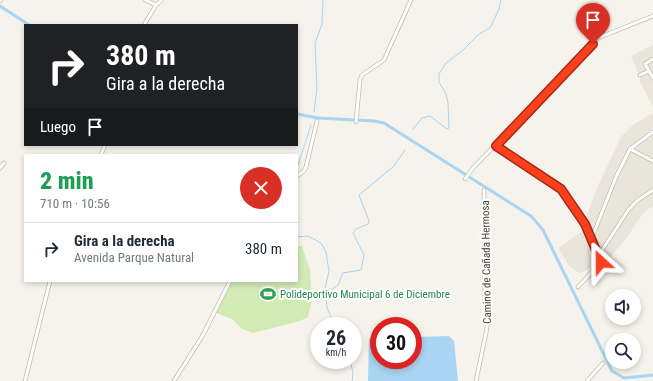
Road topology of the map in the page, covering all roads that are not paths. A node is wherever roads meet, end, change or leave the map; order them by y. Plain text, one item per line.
1 (145, 0) edge
2 (162, 0) edge
3 (410, 0) edge
4 (156, 5) junction
5 (653, 16) edge
6 (145, 24) edge
7 (653, 59) edge
8 (649, 71) junction
9 (640, 75) dead end
10 (653, 78) edge
11 (357, 120) dead end
12 (318, 121) dead end
13 (653, 132) edge
14 (496, 146) junction
15 (630, 149) junction
16 (653, 161) edge
17 (4, 162) dead end
18 (0, 168) edge
19 (298, 175) edge
20 (466, 178) dead end
21 (484, 190) dead end
22 (653, 190) edge
23 (591, 240) junction
24 (599, 255) junction
25 (50, 282) edge
26 (230, 282) edge
27 (578, 287) dead end
28 (603, 363) dead end
29 (25, 381) edge
30 (174, 381) edge
31 (476, 381) edge
32 (587, 381) edge

1 - 4 street
2 - 4 street
3 - 11 street
4 - 6 street
5 - 14 street
7 - 8 street
8 - 9 street
8 - 10 street
12 - 19 street
13 - 15 street
14 - 20 street
14 - 23 street
15 - 16 street
15 - 23 street
17 - 18 street
21 - 31 street, Camino de Cañada Hermosa
22 - 24 street
23 - 24 street
24 - 27 street
25 - 29 street
26 - 30 street
28 - 32 street

